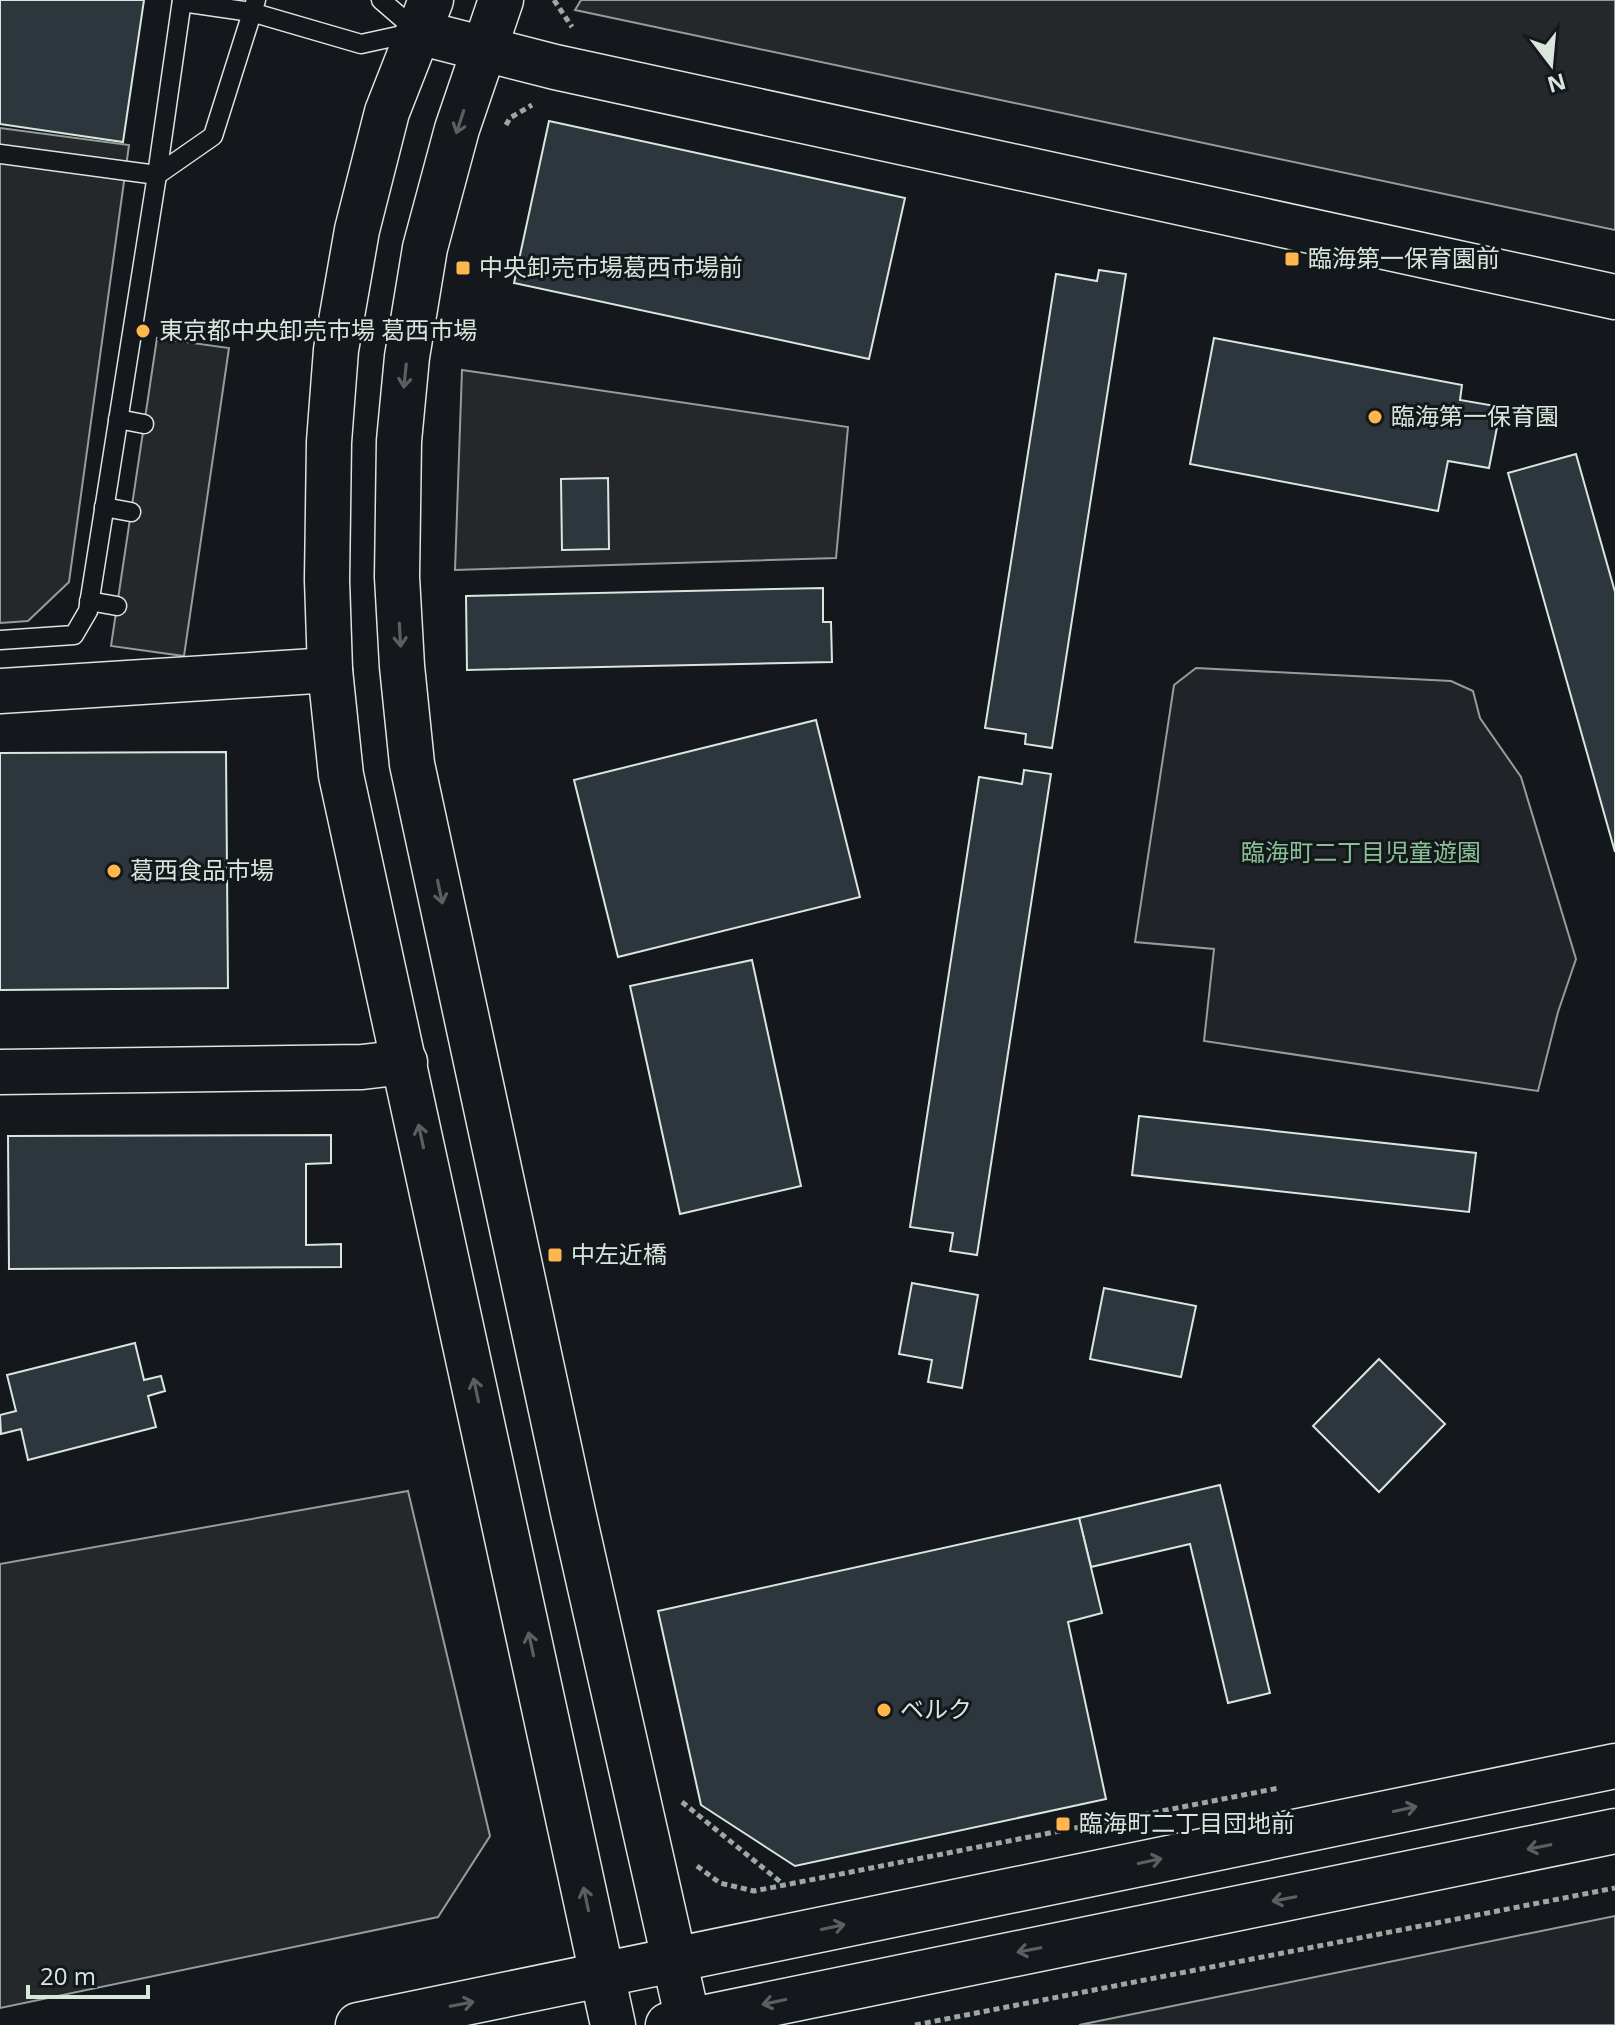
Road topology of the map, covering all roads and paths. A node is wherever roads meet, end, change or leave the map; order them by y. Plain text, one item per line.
1 (381, 0) edge
2 (501, 0) edge
3 (554, 0) edge
4 (182, 1) edge
5 (254, 6) edge
6 (424, 16) edge
7 (574, 29) dead end
8 (485, 48) junction
9 (536, 103) dead end
10 (503, 129) dead end
11 (0, 154) edge
12 (157, 175) junction
13 (1615, 297) edge
14 (118, 419) junction
15 (144, 424) dead end
16 (104, 507) junction
17 (131, 512) dead end
18 (89, 601) junction
19 (117, 606) dead end
20 (0, 640) edge
21 (330, 670) junction
22 (0, 691) edge
23 (405, 1062) junction
24 (0, 1072) edge
25 (1615, 1766) edge
26 (1286, 1787) dead end
27 (680, 1811) dead end
28 (1615, 1831) edge
29 (693, 1863) dead end
30 (784, 1884) junction
31 (1615, 1888) edge
32 (674, 1959) junction
33 (603, 1975) junction
34 (681, 2024) edge
35 (358, 2025) edge
36 (613, 2025) edge
37 (915, 2025) edge

1 - 6 lane
2 - 8 street
3 - 7 path
4 - 5 lane
4 - 12 lane
5 - 6 lane
5 - 12 lane
6 - 8 street
6 - 21 street
8 - 13 street
8 -> 32 street
9 - 10 path
11 - 12 lane
12 - 14 lane
14 - 15 lane
14 - 16 lane
16 - 17 lane
16 - 18 lane
18 - 19 lane
18 - 20 lane
21 - 22 street
21 - 23 street
23 - 24 street
33 -> 23 street
32 -> 25 street
26 - 30 path
27 - 30 path
28 -> 34 street
29 - 30 path
31 - 37 path
32 - 33 street
32 - 34 street
35 -> 33 street
33 - 36 street

